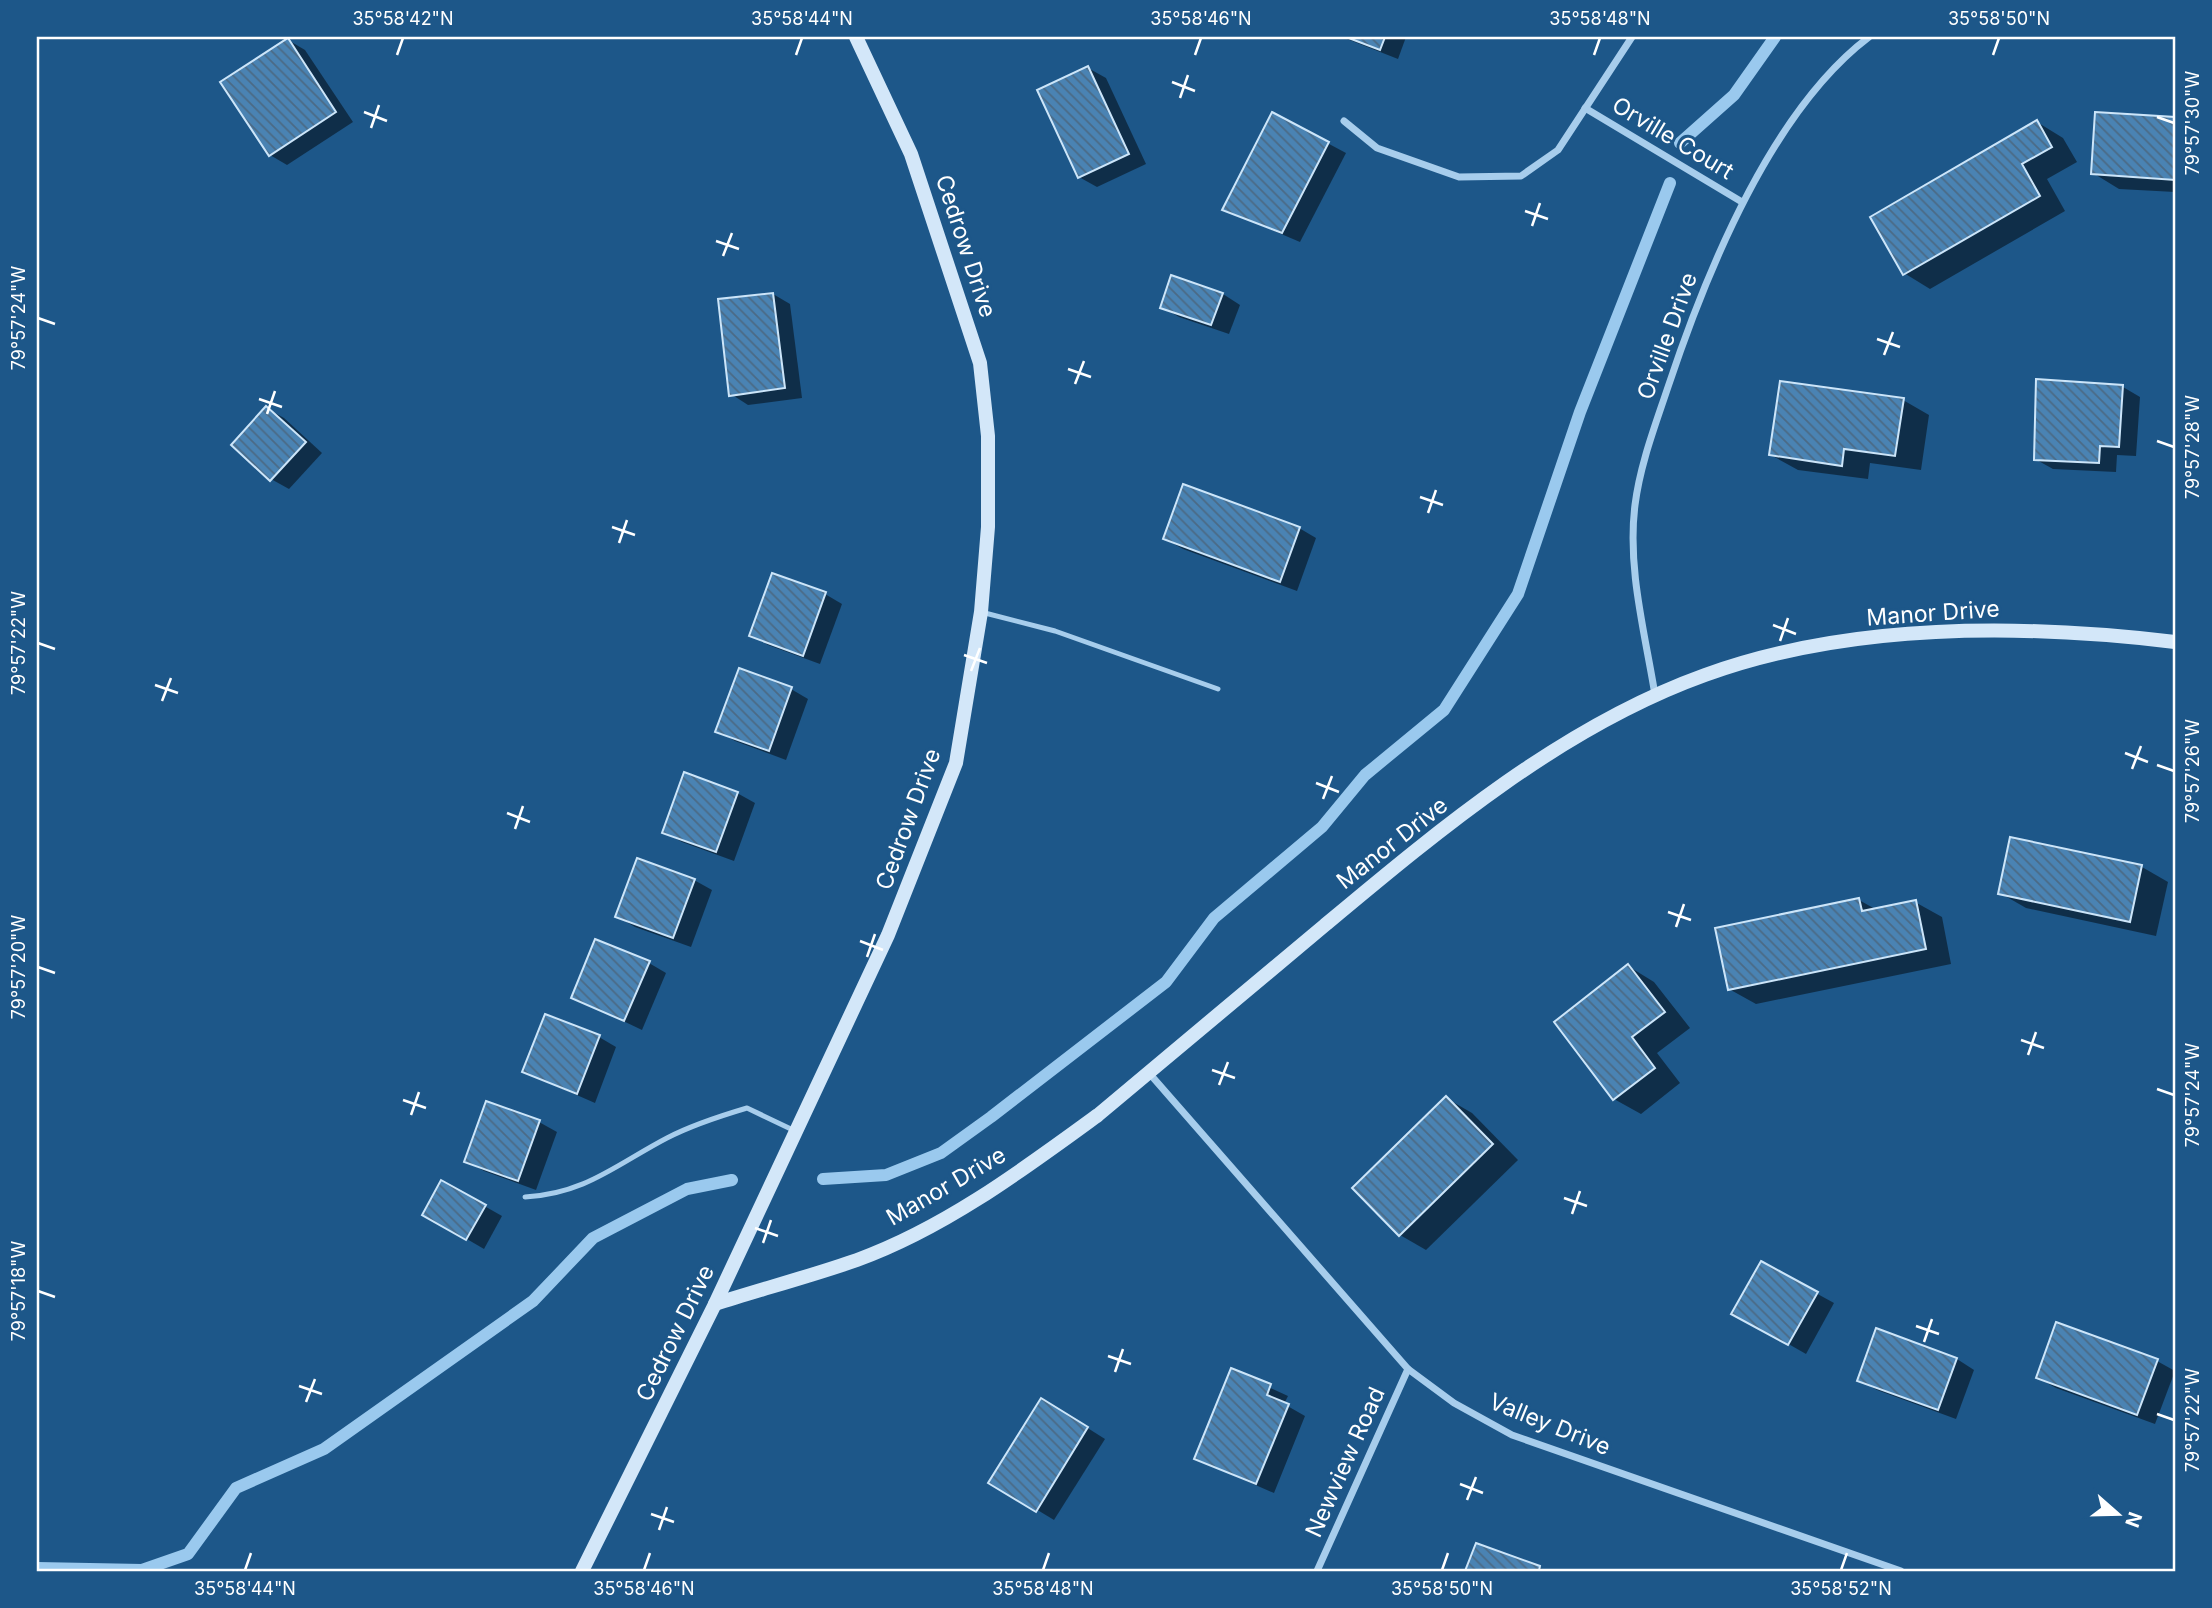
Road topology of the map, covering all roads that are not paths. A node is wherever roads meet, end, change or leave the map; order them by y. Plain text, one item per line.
1 (856, 37) edge
2 (1632, 37) edge
3 (1869, 37) edge
4 (1585, 108) junction
5 (1344, 121) dead end
6 (1742, 202) junction
7 (981, 612) junction
8 (2175, 642) edge
9 (1217, 690) dead end
10 (1655, 695) junction
11 (1149, 1072) junction
12 (796, 1132) junction
13 (525, 1197) dead end
14 (715, 1304) junction
15 (1408, 1369) junction
16 (582, 1571) edge
17 (1317, 1571) edge
18 (1900, 1571) edge

1 - 7 street, Cedrow Drive
2 - 4 street, Orville Court
3 - 6 street, Orville Drive
4 - 5 street, Orville Court
4 - 6 street, Orville Court
6 - 10 street, Orville Drive
7 - 9 lane
7 - 12 street, Cedrow Drive
8 - 10 street, Manor Drive
10 - 11 street, Manor Drive
11 - 14 street, Manor Drive
11 - 15 street, Valley Drive
12 - 13 lane
12 - 14 street, Cedrow Drive
14 - 16 street, Cedrow Drive
15 - 17 street, Newview Road
15 - 18 street, Valley Drive

